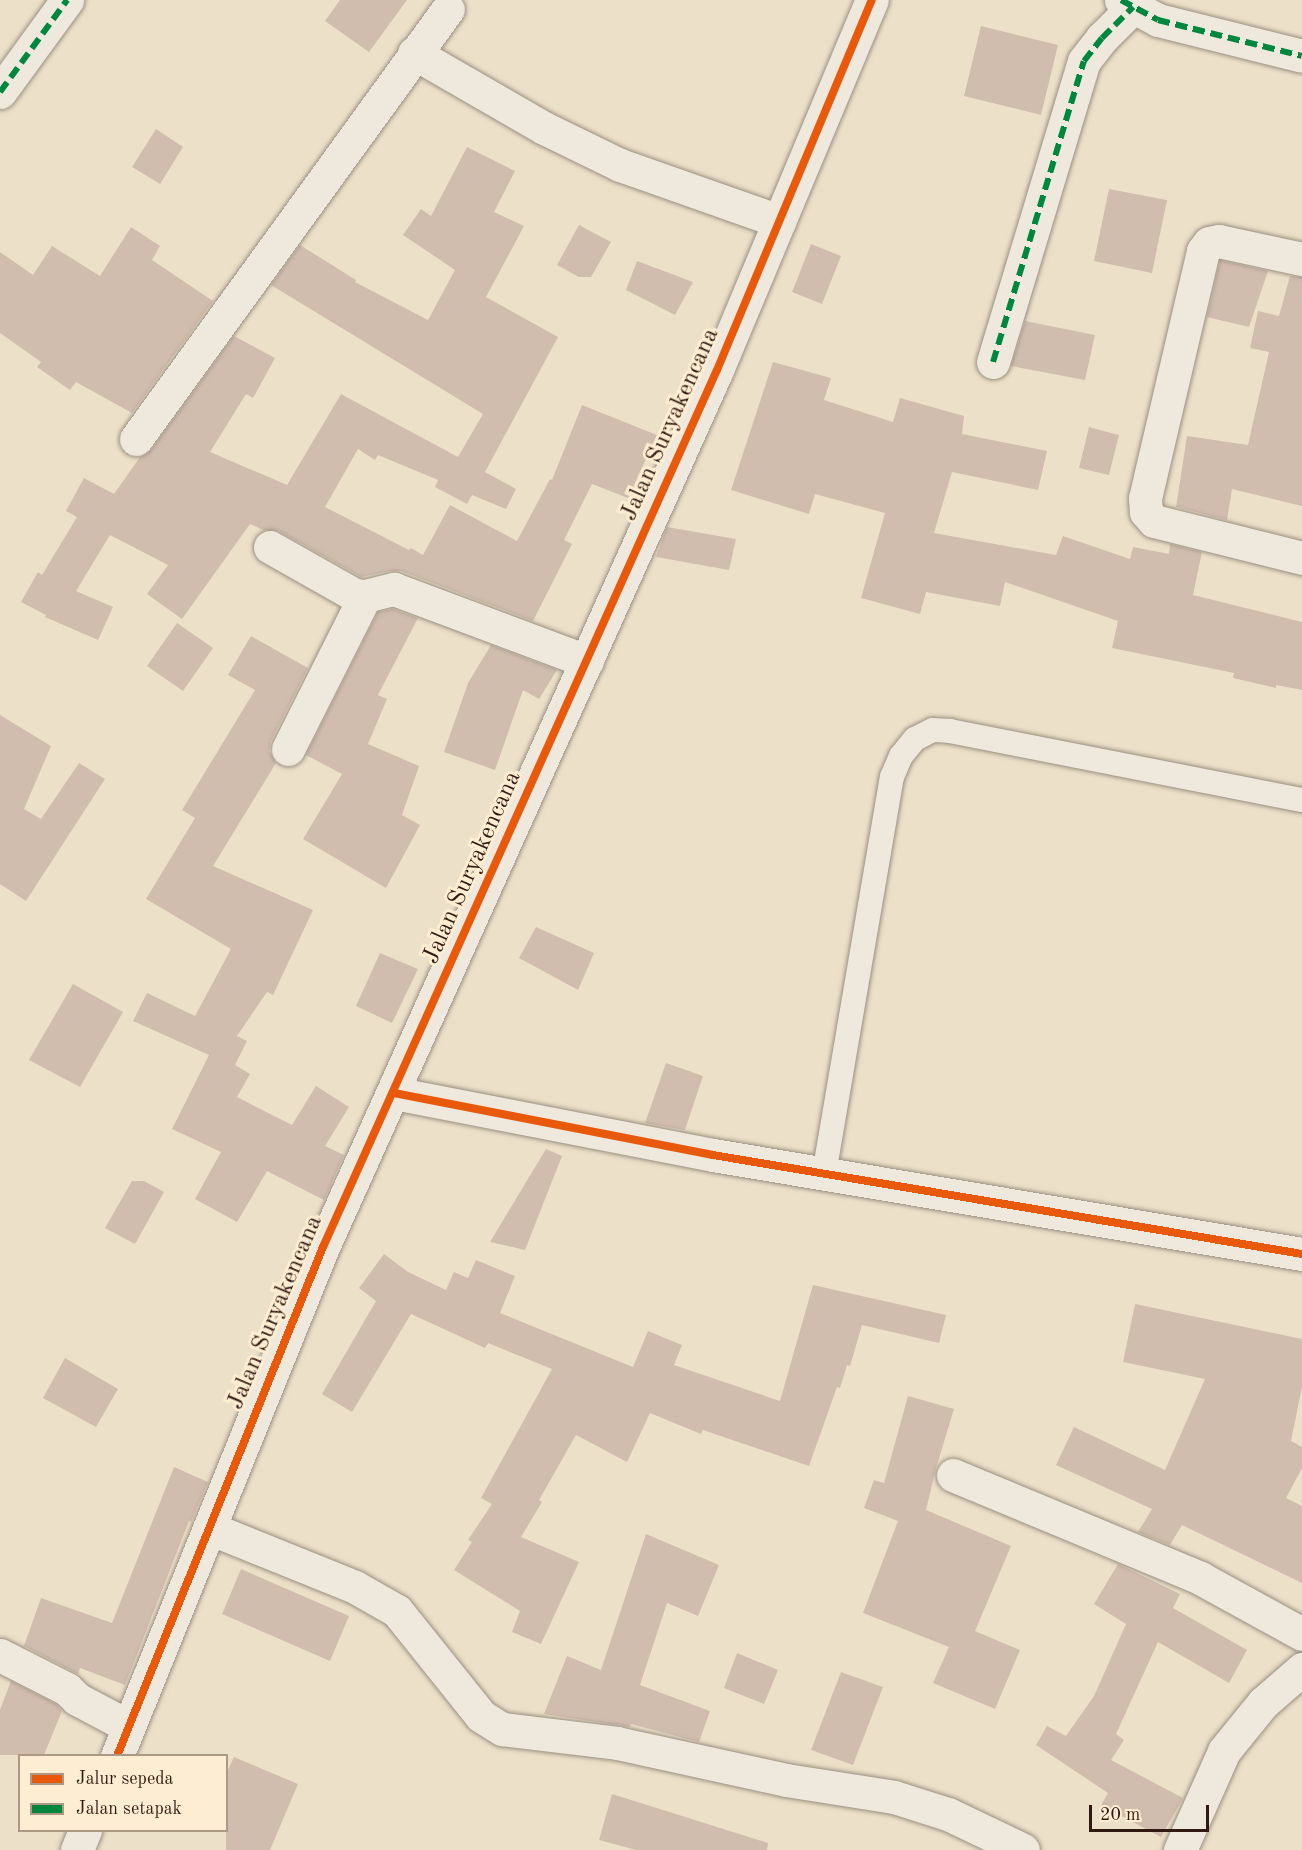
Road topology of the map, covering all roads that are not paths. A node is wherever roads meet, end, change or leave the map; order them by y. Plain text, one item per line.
1 (67, 0) edge
2 (872, 0) edge
3 (1127, 4) edge
4 (448, 9) dead end
5 (414, 54) junction
6 (1302, 56) edge
7 (0, 92) edge
8 (779, 221) junction
9 (1302, 259) edge
10 (993, 362) dead end
11 (136, 439) dead end
12 (270, 546) dead end
13 (1302, 558) edge
14 (364, 596) junction
15 (587, 661) junction
16 (288, 749) dead end
17 (1302, 800) edge
18 (394, 1093) junction
19 (824, 1174) junction
20 (1302, 1254) edge
21 (953, 1475) dead end
22 (209, 1528) junction
23 (1302, 1634) edge
24 (0, 1655) edge
25 (1302, 1669) edge
26 (123, 1741) edge
27 (84, 1832) edge
28 (77, 1850) edge
29 (1023, 1850) edge
30 (1180, 1850) edge

1 - 7 street
2 - 8 street, Jalan Suryakencana
3 - 6 street
3 - 10 street
4 - 5 street
5 - 8 street
5 - 11 street
8 - 15 street, Jalan Suryakencana
9 - 13 street
12 - 14 street
14 - 15 street
14 - 16 street
15 - 18 street, Jalan Suryakencana
17 - 19 lane
18 - 19 street
18 - 22 street, Jalan Suryakencana
19 - 20 street
21 - 23 street
22 - 26 street, Jalan Suryakencana
22 - 29 street
24 - 26 street
25 - 30 street
27 - 28 street

